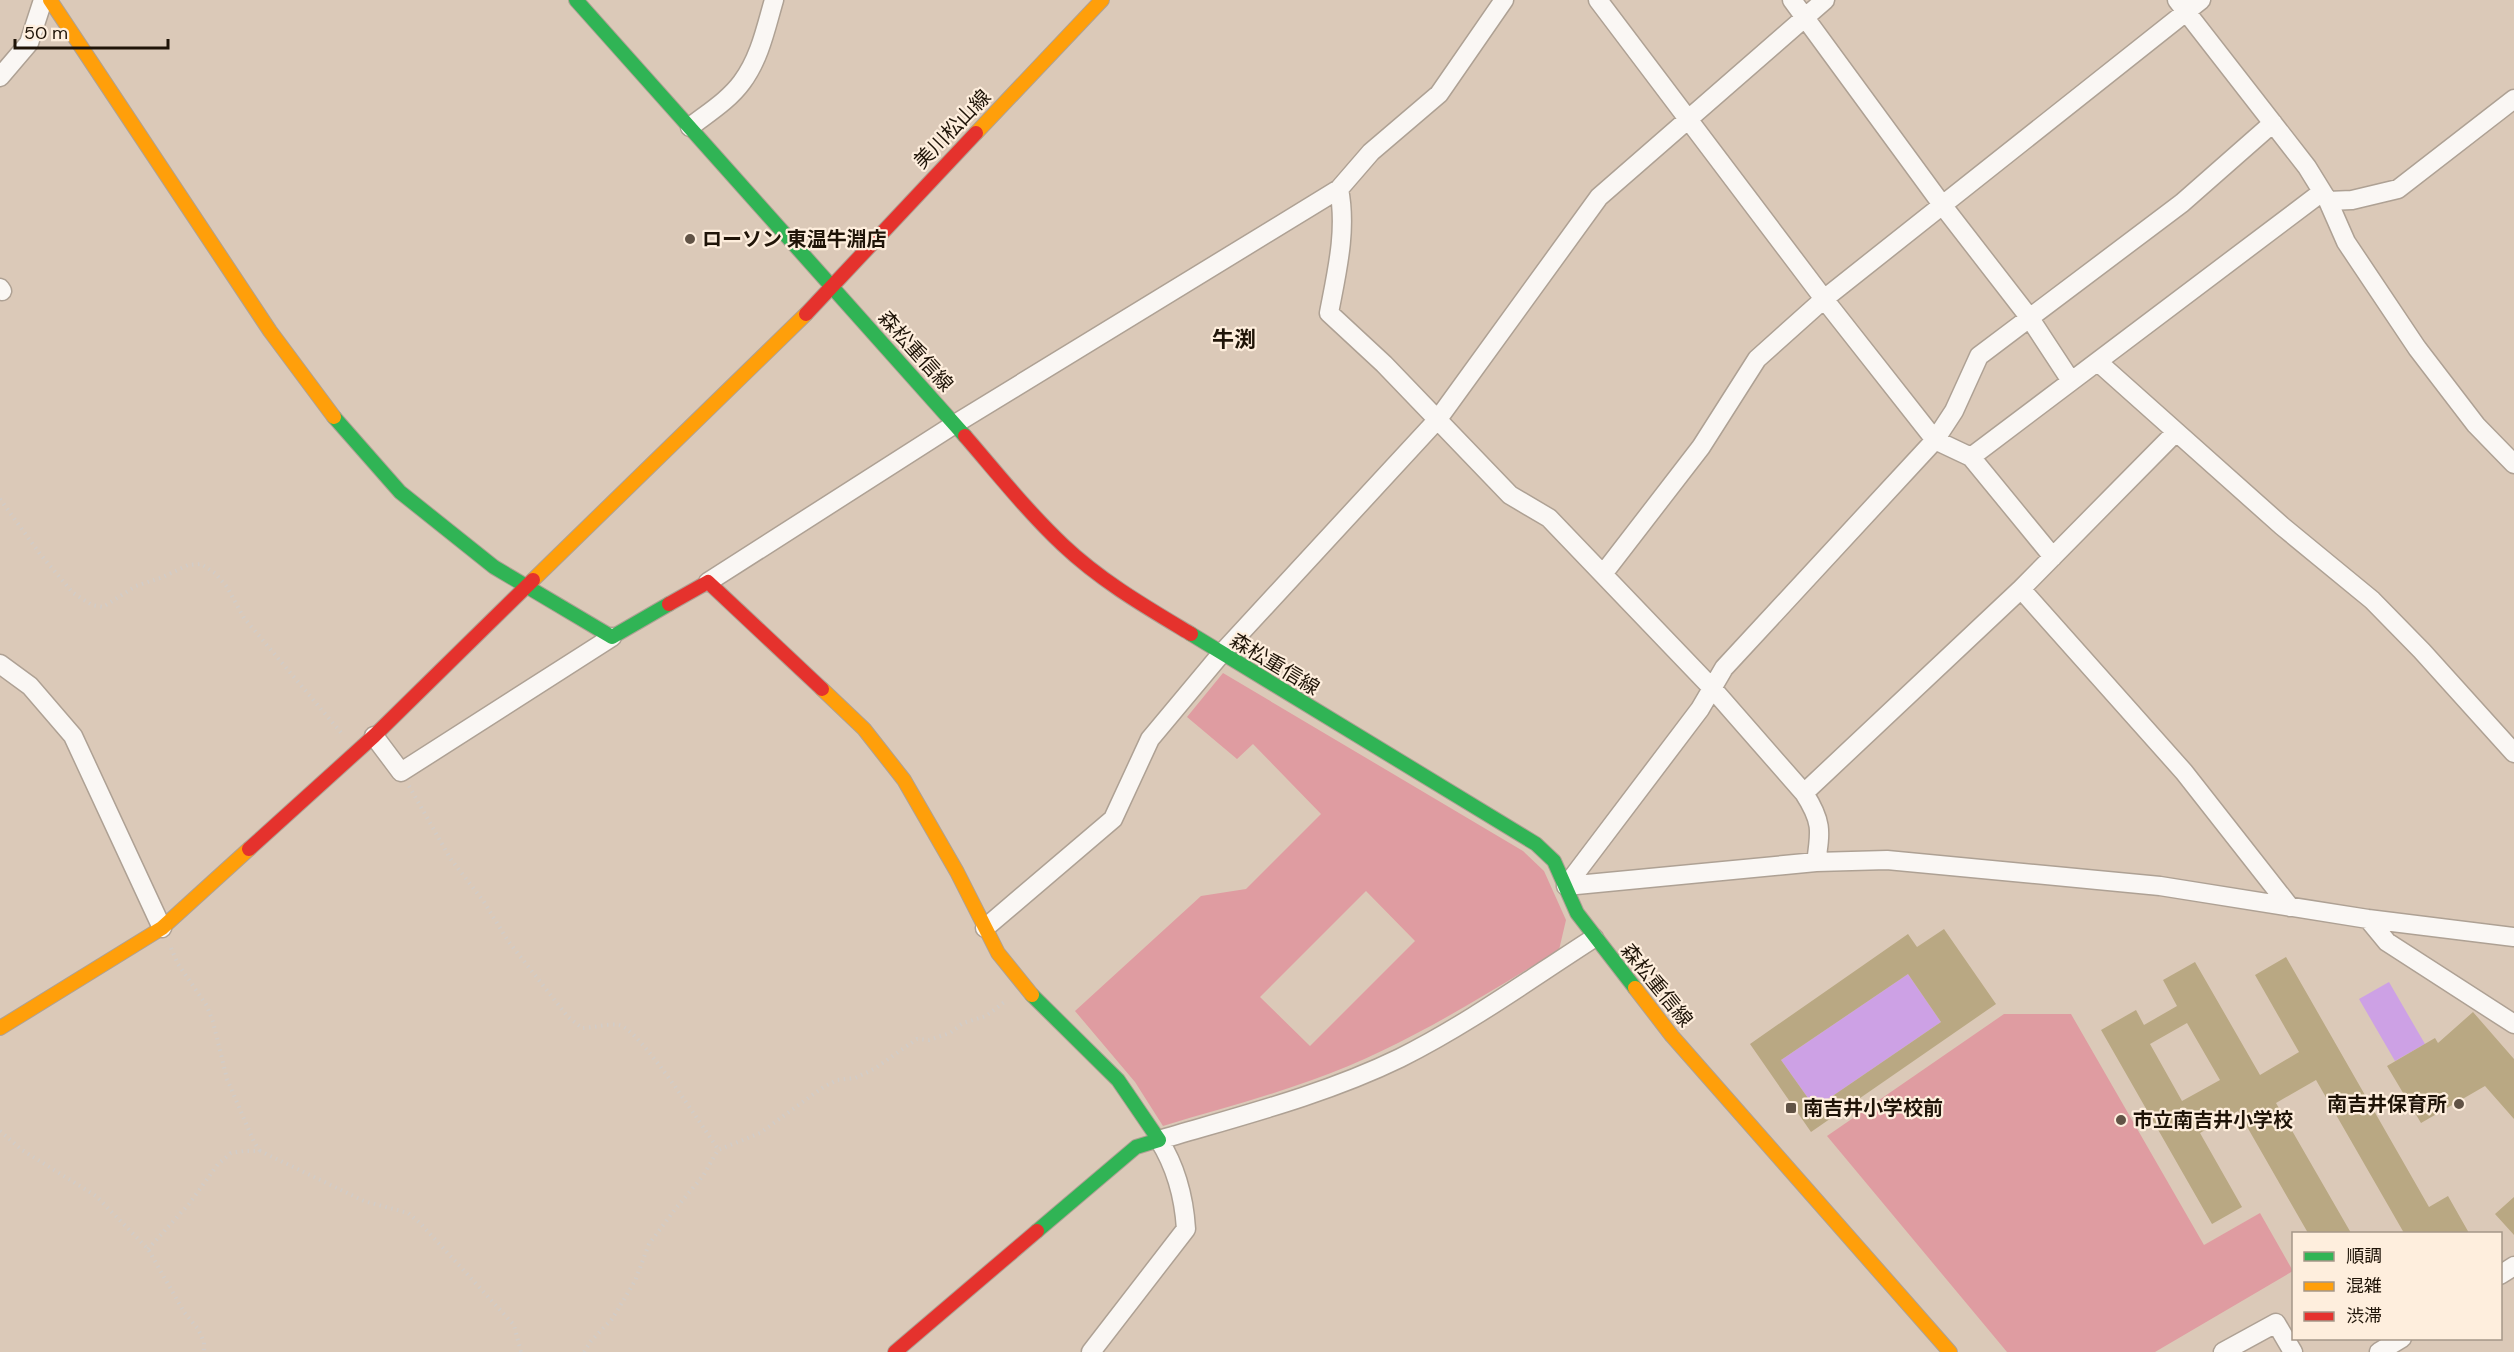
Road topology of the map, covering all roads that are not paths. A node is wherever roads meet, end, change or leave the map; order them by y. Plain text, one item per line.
1 (43, 0) edge
2 (50, 0) edge
3 (576, 0) edge
4 (774, 0) edge
5 (1102, 0) edge
6 (1504, 0) edge
7 (1598, 0) edge
8 (1792, 0) edge
9 (1825, 0) edge
10 (2201, 0) edge
11 (2181, 5) edge
12 (1806, 18) junction
13 (0, 77) edge
14 (2514, 99) edge
15 (1687, 118) junction
16 (2273, 123) junction
17 (690, 127) junction
18 (1339, 189) junction
19 (2325, 196) junction
20 (1943, 206) junction
21 (833, 287) junction
22 (1824, 299) junction
23 (2029, 317) junction
24 (2098, 362) junction
25 (2071, 381) junction
26 (1438, 420) junction
27 (955, 424) junction
28 (2175, 433) junction
29 (1935, 440) junction
30 (1971, 457) junction
31 (2514, 464) edge
32 (2053, 556) junction
33 (1603, 574) junction
34 (708, 582) junction
35 (528, 586) junction
36 (2021, 590) junction
37 (612, 637) junction
38 (1221, 654) junction
39 (0, 664) edge
40 (1712, 688) junction
41 (374, 736) junction
42 (2514, 753) edge
43 (1804, 793) junction
44 (1816, 862) junction
45 (1566, 886) junction
46 (2290, 907) junction
47 (2368, 919) junction
48 (162, 928) junction
49 (985, 928) junction
50 (2514, 936) edge
51 (1594, 938) junction
52 (2514, 1024) edge
53 (0, 1028) edge
54 (1159, 1140) junction
55 (895, 1352) edge
56 (1091, 1352) edge
57 (1950, 1352) edge
58 (2223, 1352) edge
59 (2293, 1352) edge

1 - 13 street
2 - 35 street
3 - 17 street, 森松重信線
4 - 17 street
5 - 21 street, 美川松山線
6 - 18 street
7 - 15 street
8 - 12 street
9 - 12 street
10 - 11 street
11 - 16 street
11 - 20 street
12 - 15 street
12 - 20 street
14 - 19 street
15 - 22 street
15 - 26 street
16 - 19 street
16 - 23 street
17 - 21 street, 森松重信線
18 - 26 street
18 - 27 street
19 - 24 street
19 - 31 street
20 - 22 street
20 - 23 street
21 - 27 street, 森松重信線
21 - 35 street, 美川松山線
22 - 29 street
22 - 33 street
23 - 25 street
23 - 29 street
24 - 25 street
24 - 28 street
25 - 30 street
26 - 33 street
26 - 38 street
27 - 34 street
27 - 38 street, 森松重信線
28 - 32 street
28 - 42 street
29 - 30 street
29 - 40 street
30 - 32 street
32 - 36 street
33 - 40 street
34 - 37 street
34 - 49 street
35 - 37 street
35 - 41 street, 美川松山線
36 - 43 street
36 - 46 street
37 - 41 street
38 - 45 street, 森松重信線
38 - 49 street
39 - 48 street
40 - 43 street
40 - 45 street
41 - 48 street, 美川松山線
43 - 44 street
44 - 45 street
44 - 46 street
45 - 51 street, 森松重信線
46 - 47 street
47 - 50 street
47 - 52 street
48 - 53 street, 美川松山線
49 - 54 street
51 - 54 street
51 - 57 street, 森松重信線
54 - 55 street
54 - 56 street
58 - 59 street

